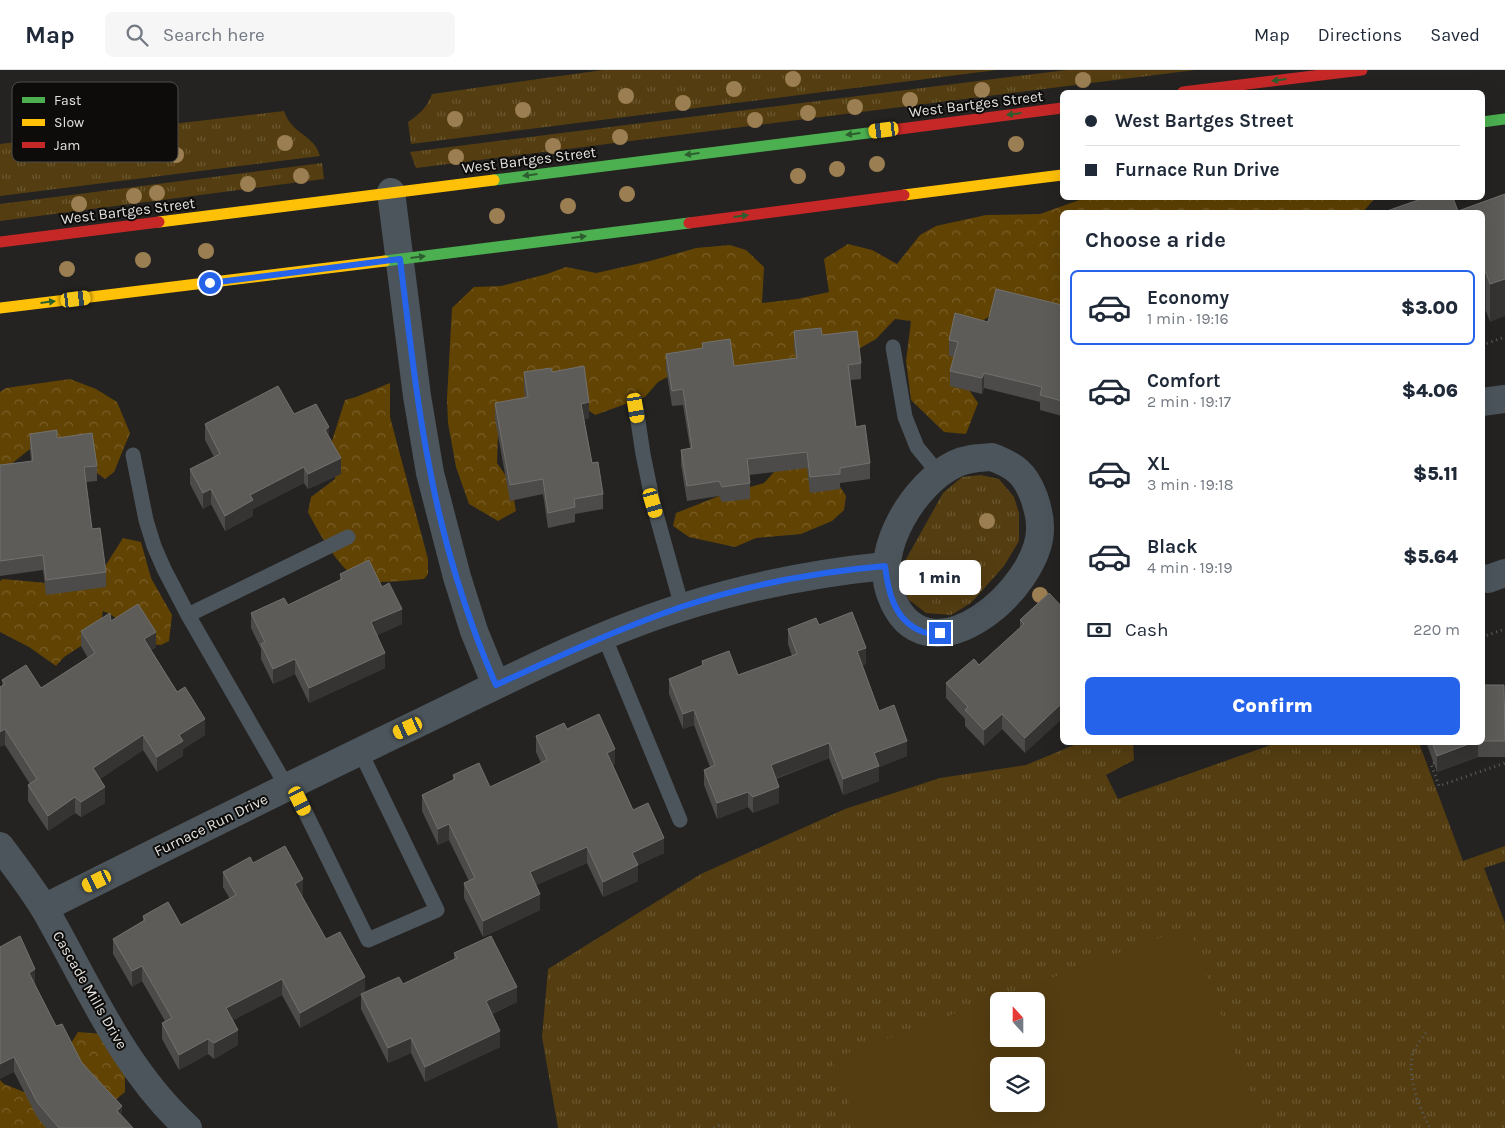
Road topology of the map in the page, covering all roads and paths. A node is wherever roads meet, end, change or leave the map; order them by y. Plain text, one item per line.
1 (1362, 70) edge
2 (1199, 90) edge
3 (1060, 108) edge
4 (1505, 119) edge
5 (1485, 122) edge
6 (1060, 175) edge
7 (391, 192) junction
8 (0, 242) edge
9 (400, 259) junction
10 (0, 308) edge
11 (1505, 337) edge
12 (1485, 344) edge
13 (893, 347) dead end
14 (1505, 399) edge
15 (1485, 402) edge
16 (636, 408) dead end
17 (133, 455) dead end
18 (939, 474) junction
19 (348, 537) dead end
20 (885, 566) junction
21 (1505, 573) edge
22 (1485, 578) edge
23 (682, 607) junction
24 (188, 615) junction
25 (1505, 629) edge
26 (604, 636) junction
27 (1485, 636) edge
28 (496, 685) junction
29 (360, 751) junction
30 (1434, 763) edge
31 (1505, 763) edge
32 (289, 786) junction
33 (680, 820) dead end
34 (0, 846) edge
35 (44, 908) junction
36 (1426, 1033) dead end
37 (720, 1124) dead end
38 (188, 1128) edge
39 (714, 1128) edge
40 (1430, 1128) edge

1 -> 2 main road
3 -> 7 main road, West Bartges Street
4 - 5 main road
9 -> 6 main road
7 - 8 main road, West Bartges Street
7 - 9 street
10 -> 9 main road
9 - 28 street
11 - 12 path
13 - 18 lane
14 - 15 street
16 - 23 lane
17 - 24 lane
18 - 20 street
18 - 20 street
19 - 24 lane
20 - 23 street, Furnace Run Drive
21 - 22 street
23 - 26 street, Furnace Run Drive
24 - 32 lane
25 - 27 path
26 - 28 street, Furnace Run Drive
26 - 33 lane
28 - 29 street, Furnace Run Drive
29 - 32 street, Furnace Run Drive
29 - 32 lane
30 - 31 path
32 - 35 street, Furnace Run Drive
34 - 35 street, Cascade Mills Drive
35 - 38 street, Cascade Mills Drive
36 - 40 path
37 - 39 path

